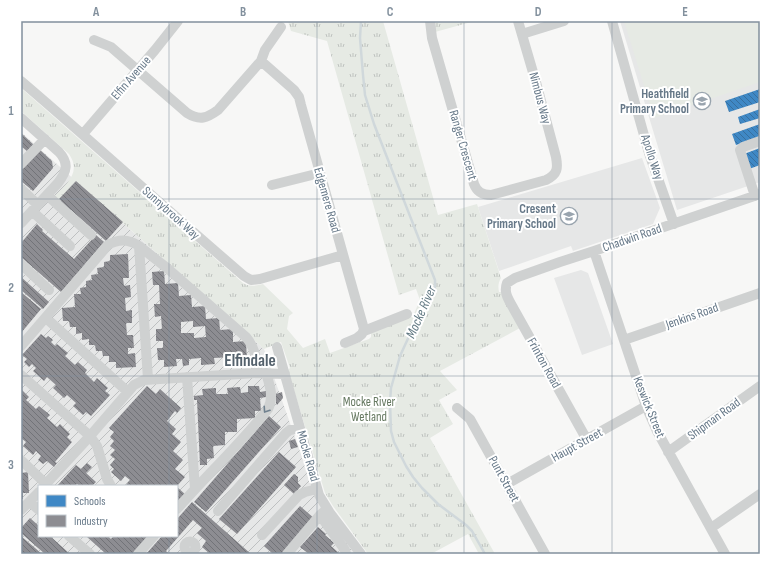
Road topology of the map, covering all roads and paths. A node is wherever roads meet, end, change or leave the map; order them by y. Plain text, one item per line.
1 (178, 21) edge
2 (430, 21) edge
3 (518, 21) edge
4 (564, 21) edge
5 (612, 21) edge
6 (281, 27) dead end
7 (522, 34) junction
8 (94, 40) dead end
9 (260, 61) junction
10 (138, 70) junction
11 (21, 81) edge
12 (21, 118) edge
13 (82, 134) junction
14 (45, 139) junction
15 (760, 142) edge
16 (21, 164) edge
17 (320, 173) junction
18 (554, 175) joint
19 (272, 185) dead end
20 (21, 189) edge
21 (46, 195) junction
22 (757, 195) edge
23 (35, 208) junction
24 (21, 223) edge
25 (674, 224) junction
26 (91, 236) dead end
27 (70, 246) dead end
28 (139, 246) junction
29 (594, 251) junction
30 (343, 255) junction
31 (21, 264) edge
32 (506, 286) joint
33 (49, 290) dead end
34 (760, 293) edge
35 (407, 314) dead end
36 (46, 318) junction
37 (364, 331) junction
38 (624, 340) junction
39 (345, 343) dead end
40 (21, 346) edge
41 (277, 347) dead end
42 (261, 373) junction
43 (285, 374) junction
44 (21, 375) edge
45 (188, 377) junction
46 (148, 379) junction
47 (760, 386) edge
48 (128, 392) junction
49 (646, 406) junction
50 (457, 408) dead end
51 (300, 428) junction
52 (90, 436) junction
53 (587, 440) junction
54 (668, 452) junction
55 (21, 460) edge
56 (507, 484) junction
57 (45, 485) edge
58 (110, 485) edge
59 (195, 489) junction
60 (317, 489) junction
61 (38, 493) edge
62 (760, 494) edge
63 (30, 502) junction
64 (178, 508) edge
65 (38, 509) edge
66 (21, 510) edge
67 (218, 511) dead end
68 (324, 512) junction
69 (711, 528) junction
70 (262, 535) dead end
71 (70, 537) edge
72 (153, 537) edge
73 (90, 554) edge
74 (138, 554) edge
75 (287, 554) edge
76 (346, 554) edge
77 (361, 554) edge
78 (545, 554) edge
79 (725, 554) edge

1 - 10 street, Elfin Avenue
2 - 18 street, Ranger Crescent
3 - 7 street, Nimbus Way
4 - 7 street
5 - 25 street, Apollo Way
6 - 9 street
7 - 18 street, Nimbus Way
8 - 10 street
9 - 10 street
9 - 17 street, Edgemere Road
10 - 13 street, Elfin Avenue
11 - 13 street, Sunnybrook Way
12 - 14 street
13 - 30 street, Sunnybrook Way
14 - 16 street
14 - 21 street
15 - 22 street
17 - 19 street
17 - 30 street, Edgemere Road
20 - 23 street
21 - 23 street
21 - 26 street
22 - 25 street, Chadwin Road
23 - 24 street
23 - 27 street
25 - 29 street, Chadwin Road
28 - 36 street
28 - 42 street
28 - 46 street
29 - 32 street, Chadwin Road
29 - 38 street, Keswick Street
30 - 37 street, Edgemere Road
31 - 33 street
32 - 53 street, Frinton Road
34 - 38 street, Jenkins Road
35 - 37 street
36 - 40 street
36 - 48 street
37 - 39 street
38 - 49 street, Keswick Street
41 - 43 street, Mocke Road
42 - 43 street
42 - 45 street
42 -> 59 street
43 - 51 street, Mocke Road
44 - 52 street
45 - 46 street
45 - 59 street
46 - 48 street
47 - 54 street, Shipman Road
48 - 52 street
49 - 53 street, Haupt Street
49 - 54 street, Keswick Street
50 - 56 street, Punt Street
51 - 60 street, Mocke Road
51 - 67 street
52 - 57 street
52 - 58 street
53 - 56 street, Haupt Street
54 - 69 street, Keswick Street
55 - 57 street
56 - 78 street, Punt Street
59 - 64 street
60 - 68 street, Mocke Road
60 - 70 street
61 - 63 street
62 - 69 street
63 - 65 street
63 - 66 street
68 - 75 street
68 - 76 street
68 - 77 street, Mocke Road
69 - 79 street, Keswick Street
71 - 73 street
72 - 74 street

